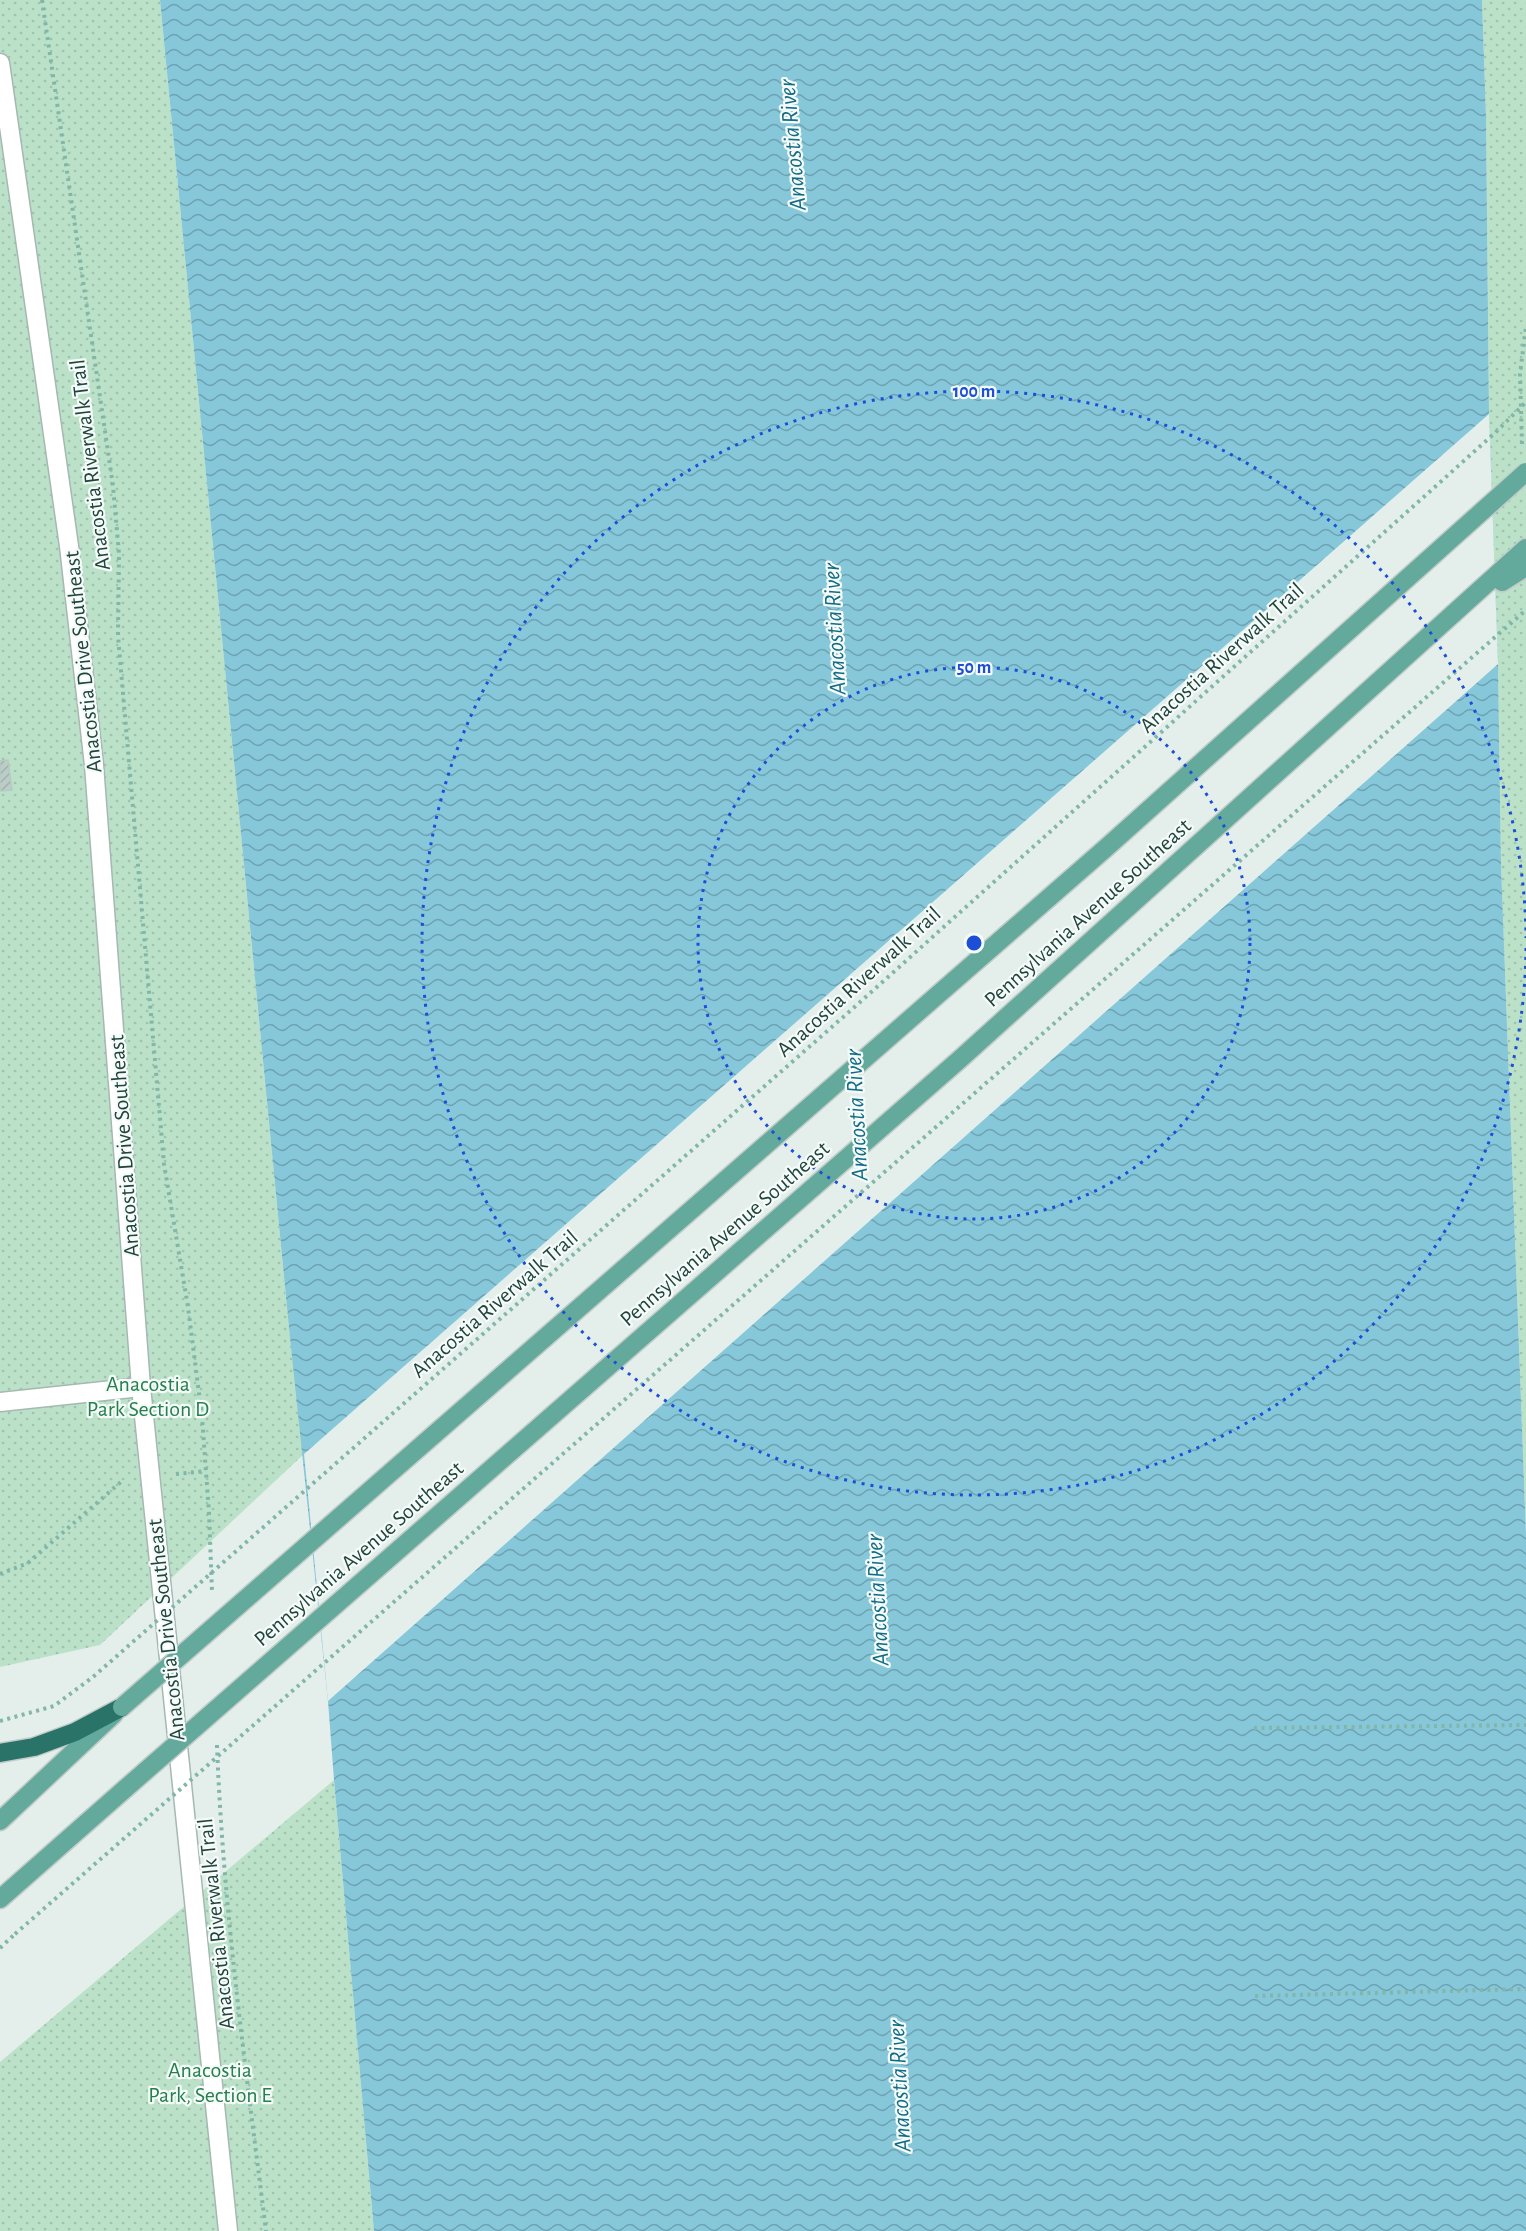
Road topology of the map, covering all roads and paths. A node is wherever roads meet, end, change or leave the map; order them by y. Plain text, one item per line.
1 (42, 0) edge
2 (0, 63) edge
3 (1526, 326) edge
4 (1526, 402) edge
5 (1522, 445) dead end
6 (1526, 472) edge
7 (1526, 548) edge
8 (1526, 567) edge
9 (1526, 610) edge
10 (1453, 614) junction
11 (141, 1388) junction
12 (0, 1402) edge
13 (206, 1471) junction
14 (170, 1474) dead end
15 (128, 1477) dead end
16 (0, 1574) edge
17 (212, 1597) dead end
18 (122, 1707) junction
19 (0, 1721) edge
20 (1526, 1725) edge
21 (1254, 1728) dead end
22 (217, 1741) dead end
23 (0, 1754) edge
24 (0, 1821) edge
25 (0, 1899) edge
26 (0, 1948) edge
27 (1526, 1989) edge
28 (1255, 1996) dead end
29 (228, 2231) edge
30 (266, 2231) edge

1 - 13 path, Anacostia Riverwalk Trail
2 - 11 street, Anacostia Drive Southeast
3 - 5 path
4 - 19 path, Anacostia Riverwalk Trail, bridge
6 - 18 main road, Pennsylvania Avenue Southeast, bridge
7 - 10 main road, Pennsylvania Avenue Southeast
8 - 10 main road
9 - 26 path, Anacostia Riverwalk Trail, bridge
10 - 25 main road, Pennsylvania Avenue Southeast, bridge
11 - 12 street
11 - 29 street, Anacostia Drive Southeast
13 - 14 path
13 - 17 path, Anacostia Riverwalk Trail
15 - 16 path
18 - 23 highway
18 - 24 main road, Pennsylvania Avenue Southeast
20 - 21 path
22 - 30 path, Anacostia Riverwalk Trail
27 - 28 path

